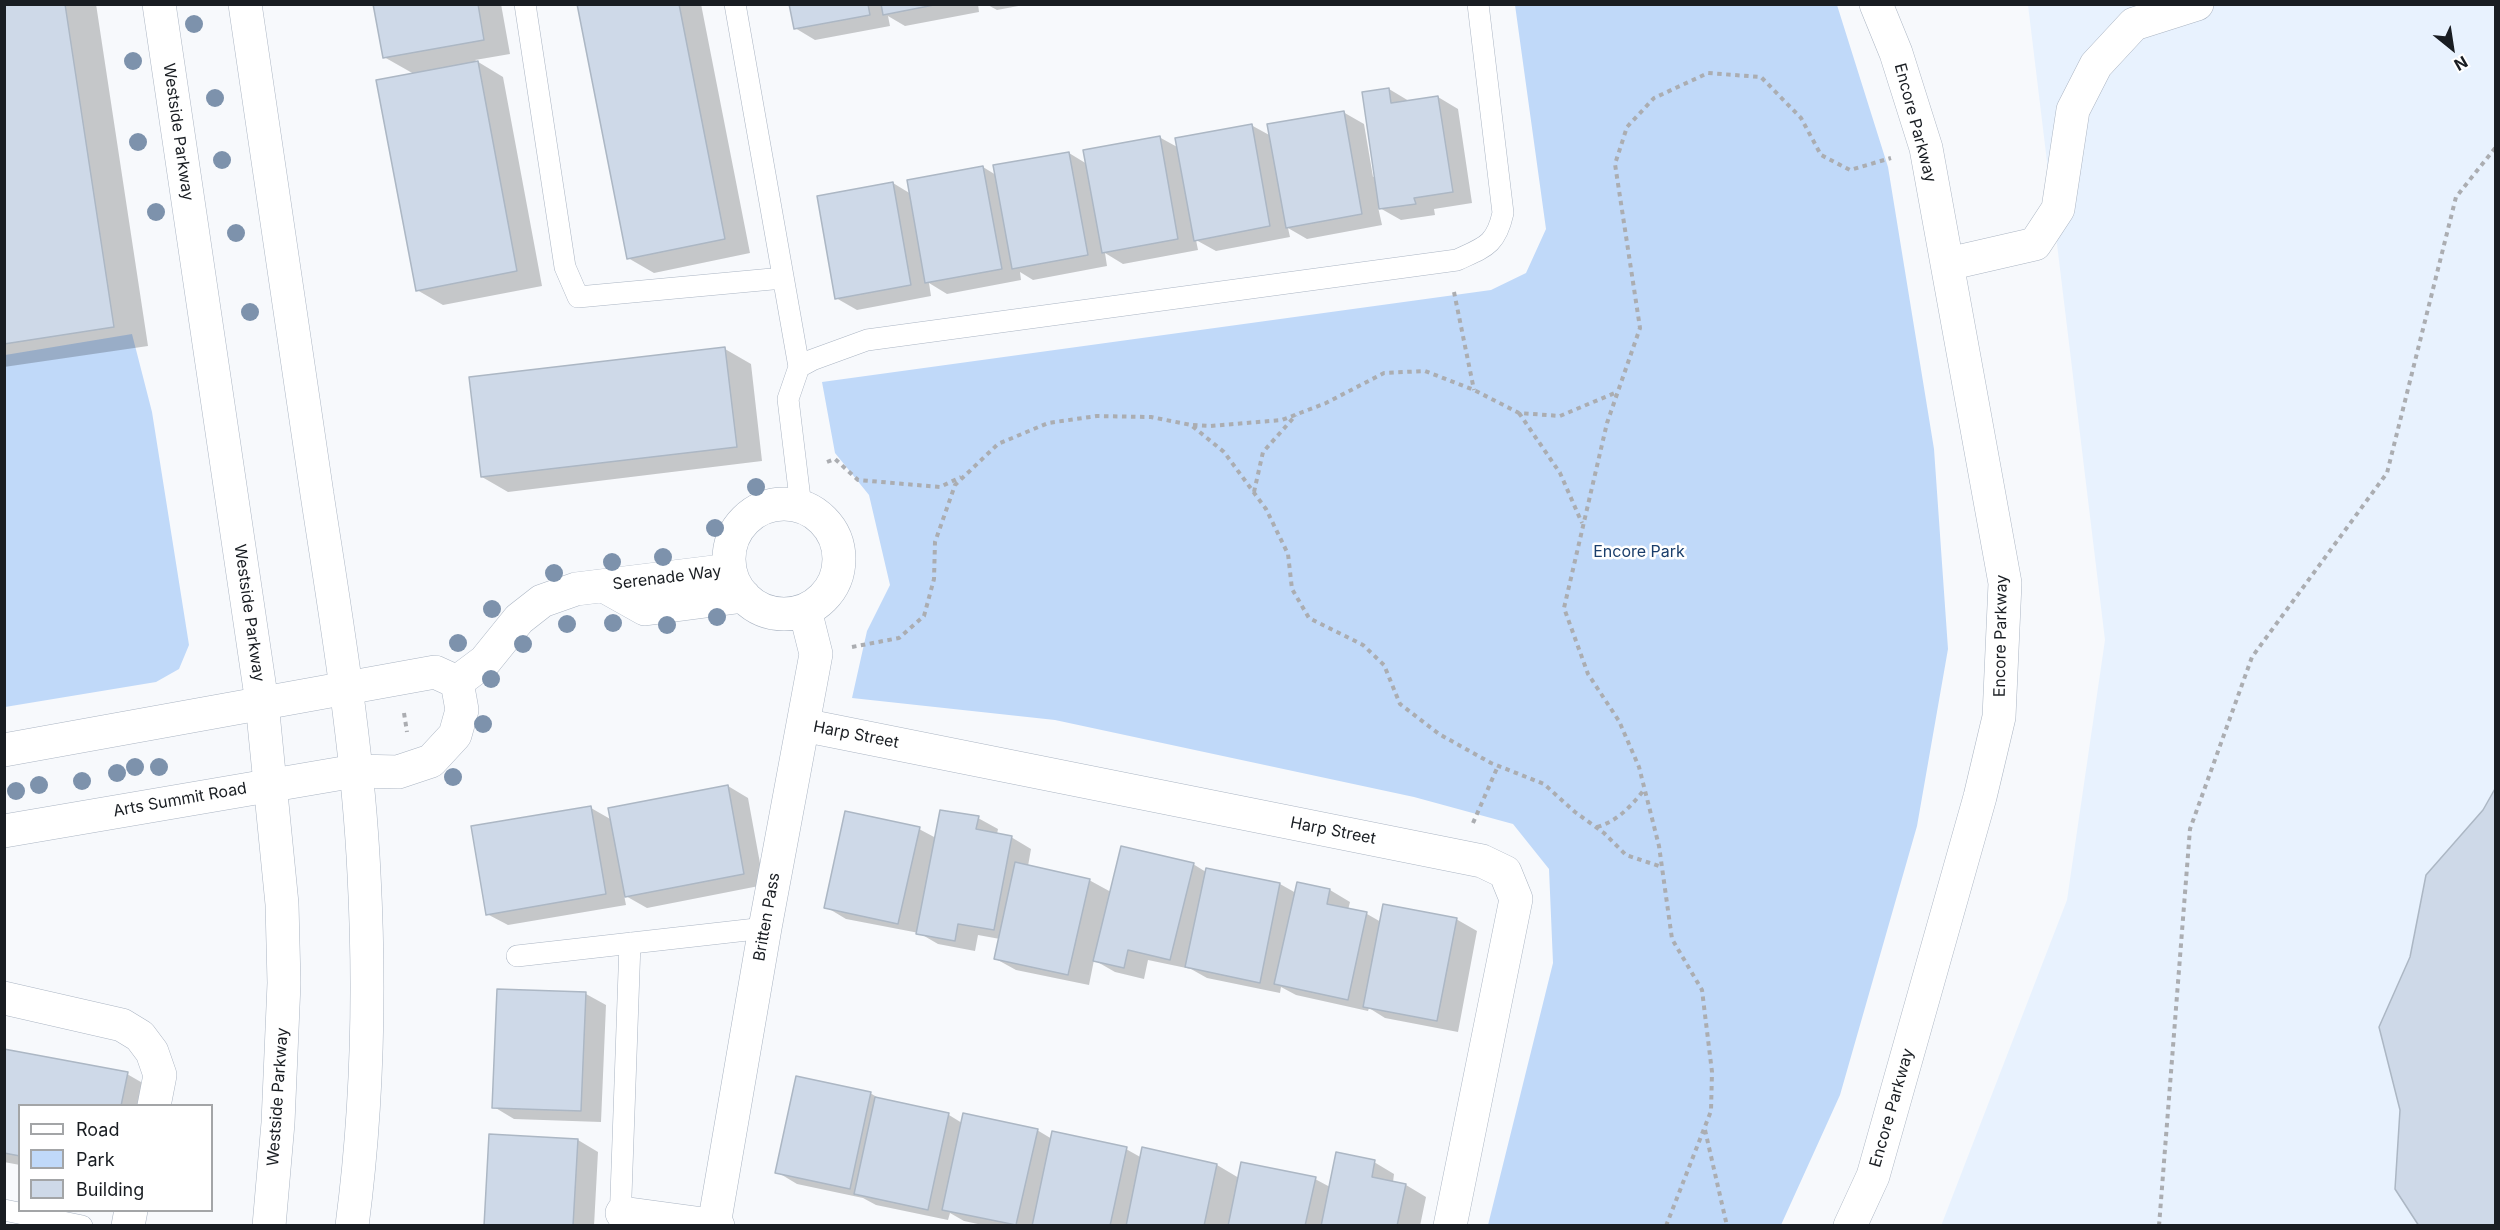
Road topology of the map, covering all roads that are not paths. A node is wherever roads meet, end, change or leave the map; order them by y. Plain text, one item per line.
1 (159, 4) edge
2 (245, 4) edge
3 (525, 4) edge
4 (735, 4) edge
5 (1478, 4) edge
6 (1876, 4) edge
7 (2197, 4) edge
8 (1948, 264) junction
9 (783, 278) junction
10 (798, 367) junction
11 (801, 507) junction
12 (737, 583) junction
13 (805, 610) junction
14 (457, 682) junction
15 (345, 687) junction
16 (262, 703) junction
17 (803, 725) junction
18 (4, 750) edge
19 (355, 771) junction
20 (271, 785) junction
21 (4, 831) edge
22 (765, 928) junction
23 (630, 943) junction
24 (517, 956) dead end
25 (4, 998) edge
26 (154, 1104) edge
27 (4, 1210) edge
28 (621, 1219) edge
29 (716, 1225) edge
30 (82, 1226) edge
31 (268, 1226) edge
32 (352, 1226) edge
33 (1450, 1226) edge
34 (1850, 1226) edge

1 - 16 street, Westside Parkway
2 - 15 street
3 - 9 lane
4 - 9 lane
5 - 10 lane
6 - 8 street, Encore Parkway
7 - 8 street
8 - 34 street, Encore Parkway
9 - 10 lane
10 - 11 lane
11 - 12 street
11 - 13 street
12 - 13 street
12 - 14 street, Serenade Way
13 - 17 street, Britten Pass
14 - 15 street
14 - 19 street
15 - 16 street
15 - 19 street
16 - 18 street
16 - 20 street, Westside Parkway
17 - 22 street, Britten Pass
17 - 33 street, Harp Street
19 - 20 street, Arts Summit Road
19 - 32 street
20 - 21 street, Arts Summit Road
20 - 31 street, Westside Parkway
22 - 23 lane
22 - 29 street, Britten Pass
23 - 24 lane
23 - 28 lane
25 - 26 street
27 - 30 lane
28 - 29 street

